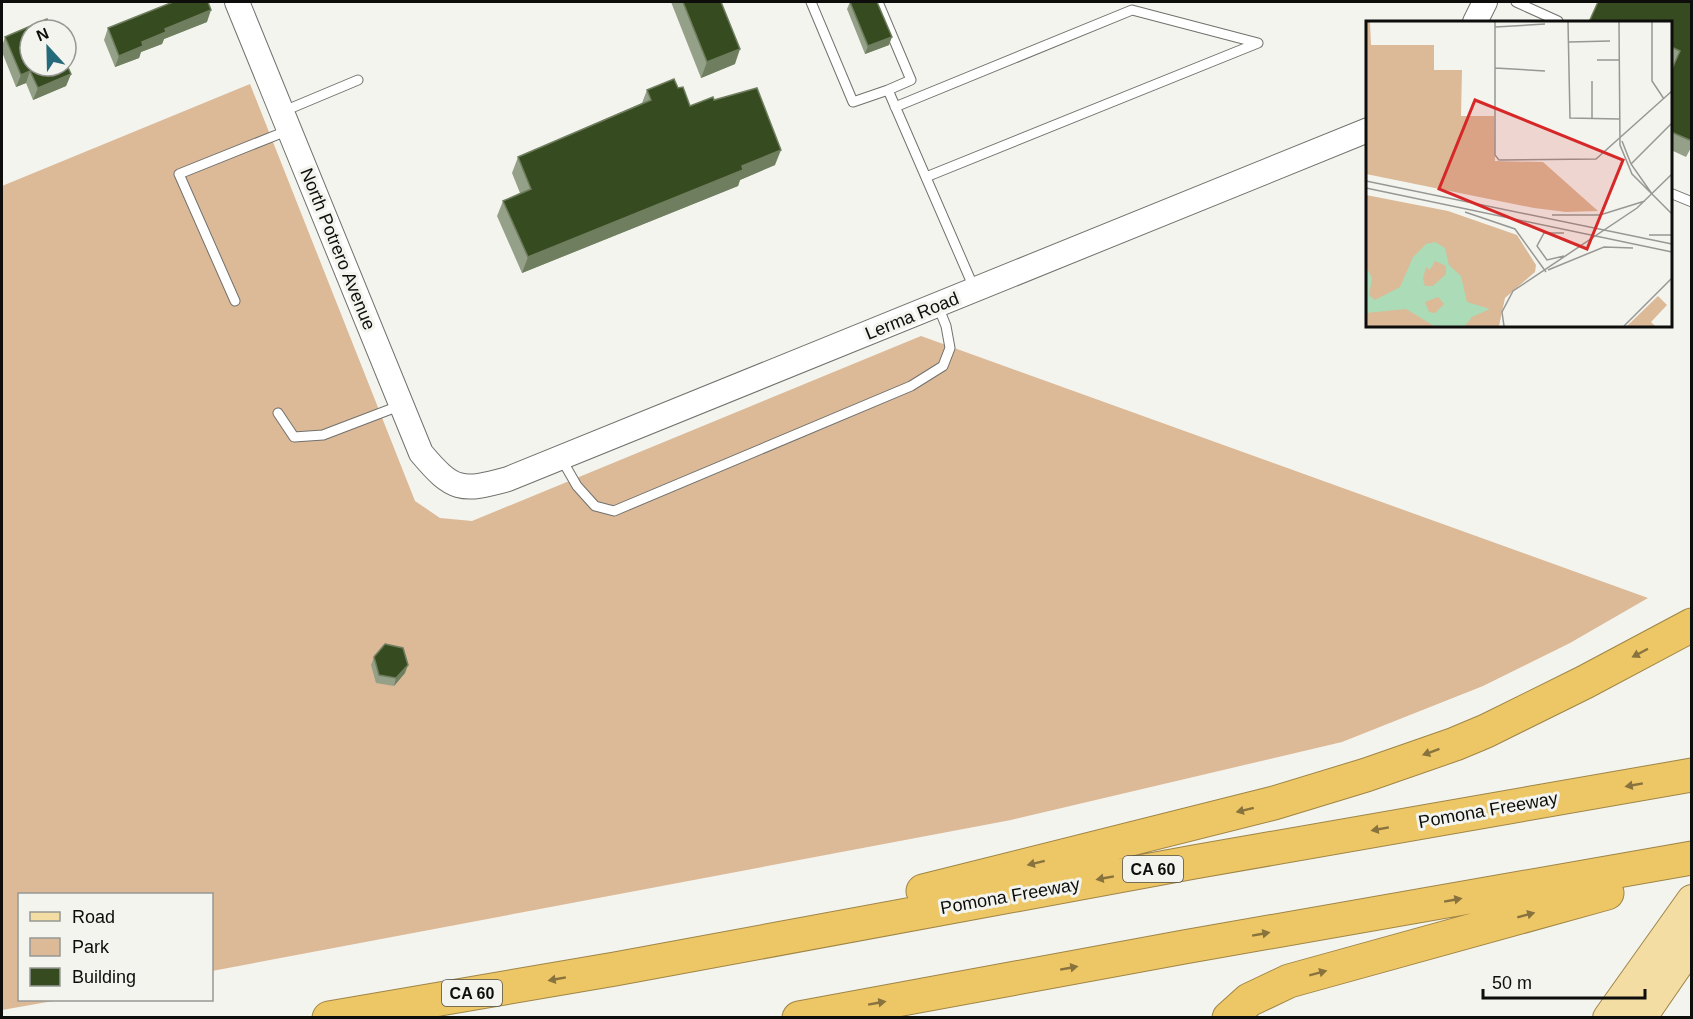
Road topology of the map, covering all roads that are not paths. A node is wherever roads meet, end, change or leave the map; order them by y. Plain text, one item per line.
1 (237, 2) edge
2 (811, 2) edge
3 (878, 2) edge
4 (1485, 2) edge
5 (1516, 2) edge
6 (1476, 21) edge
7 (1558, 21) edge
8 (358, 80) dead end
9 (888, 90) junction
10 (895, 107) junction
11 (285, 121) junction
12 (1366, 131) edge
13 (926, 177) junction
14 (1672, 193) edge
15 (1692, 202) edge
16 (975, 290) junction
17 (235, 301) dead end
18 (937, 306) junction
19 (401, 405) junction
20 (278, 413) dead end
21 (561, 458) junction
22 (454, 484) joint
23 (1692, 625) edge
24 (1692, 775) edge
25 (1692, 858) edge
26 (1692, 869) edge
27 (1692, 900) edge
28 (1679, 939) edge
29 (615, 969) junction
30 (329, 1017) edge
31 (799, 1017) edge
32 (1229, 1017) edge
33 (1608, 1017) edge
34 (1641, 1017) edge

1 - 11 street, North Potrero Avenue
2 - 9 lane
3 - 9 lane
4 - 6 street
5 - 7 lane
8 - 11 lane
9 - 10 lane
10 - 13 lane
10 - 13 lane
11 - 17 lane
11 - 19 street, North Potrero Avenue
12 - 16 street, Lerma Road
13 - 16 lane
14 - 15 lane
16 - 18 street, Lerma Road
18 - 21 street, Lerma Road
18 - 21 lane
19 - 20 lane
19 - 22 street, North Potrero Avenue
21 - 22 street, Lerma Road
23 -> 29 highway
24 -> 29 highway, Pomona Freeway / CA 60
31 -> 25 highway
32 -> 26 highway
27 - 28 main road
28 - 33 main road
28 - 34 main road
29 -> 30 highway, Pomona Freeway / CA 60

